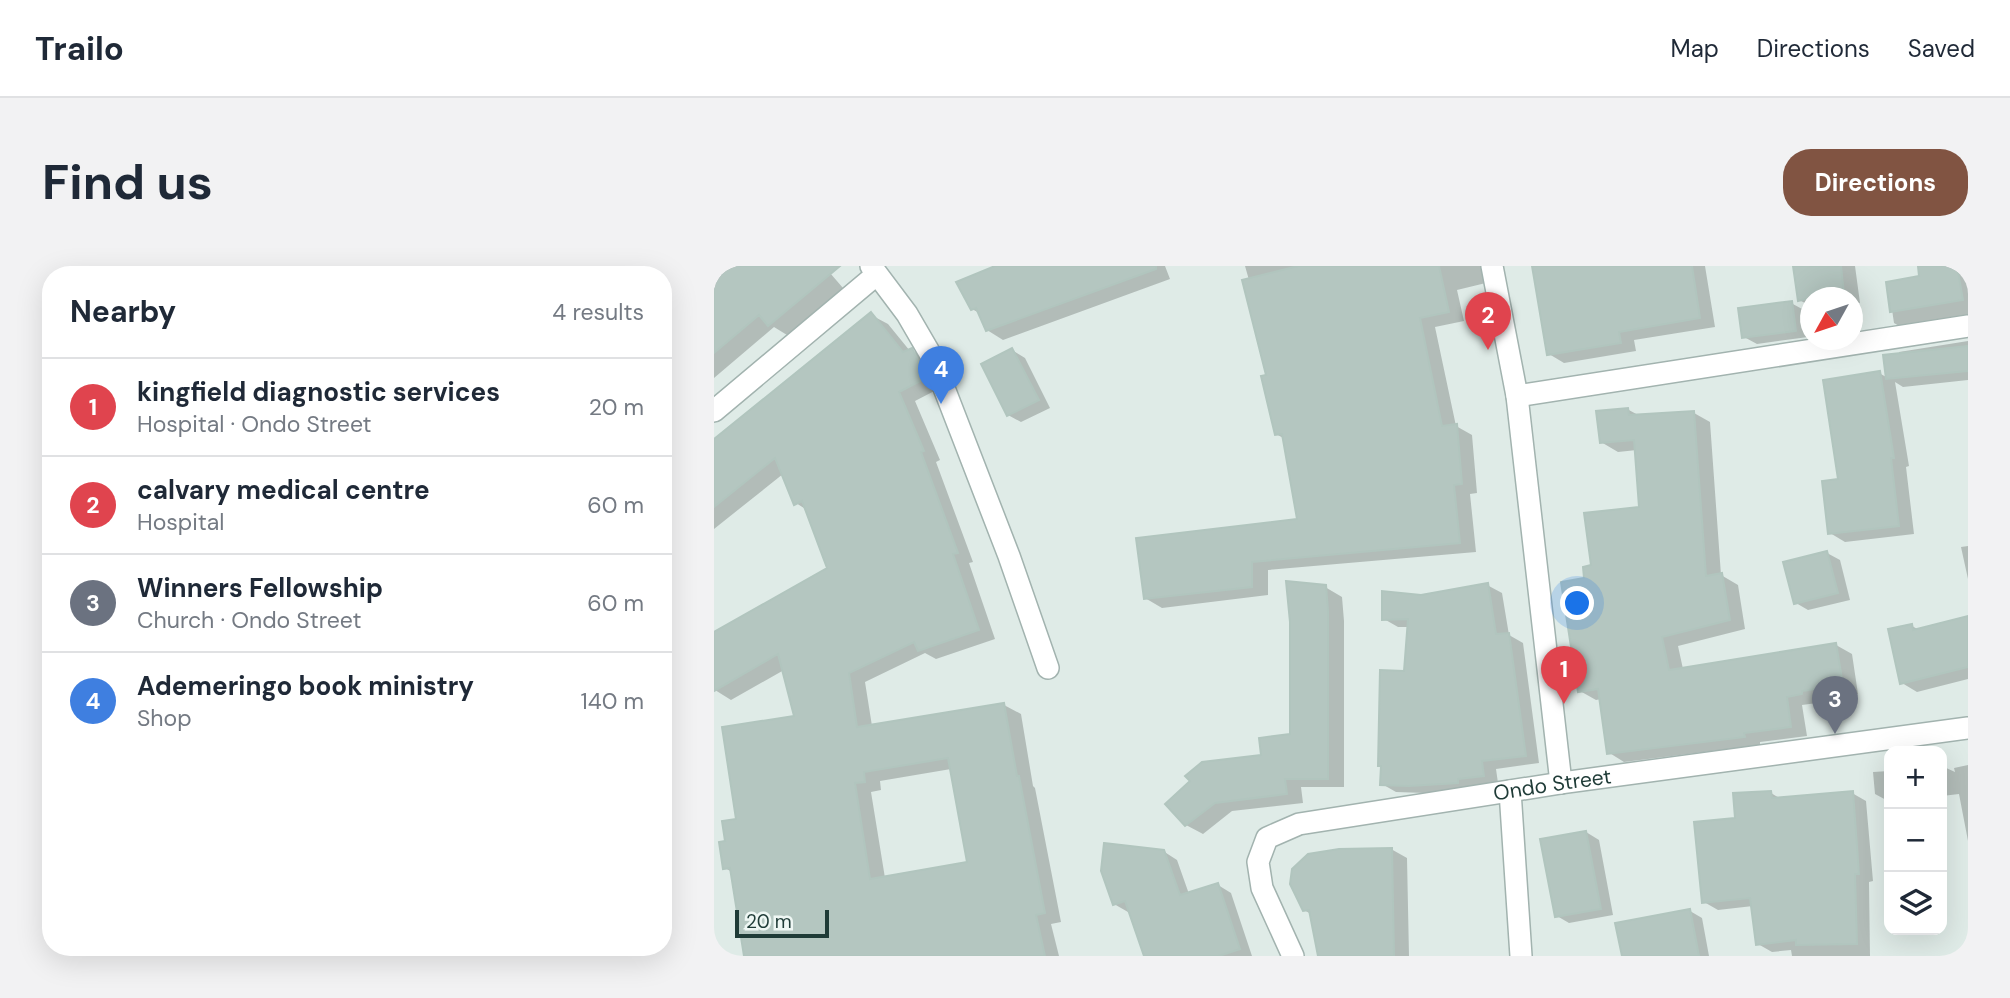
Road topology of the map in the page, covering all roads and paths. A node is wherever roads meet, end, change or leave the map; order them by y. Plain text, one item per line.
1 (1492, 266) edge
2 (874, 271) edge
3 (1968, 326) edge
4 (1517, 396) junction
5 (714, 411) edge
6 (1048, 668) dead end
7 (1968, 729) edge
8 (1560, 783) junction
9 (1510, 791) junction
10 (1293, 956) edge
11 (1521, 956) edge

1 - 4 street
2 - 5 street
2 - 6 street
3 - 4 street
4 - 8 street
7 - 8 street, Ondo Street
8 - 9 street, Ondo Street
9 - 10 street, Ondo Street
9 - 11 street

